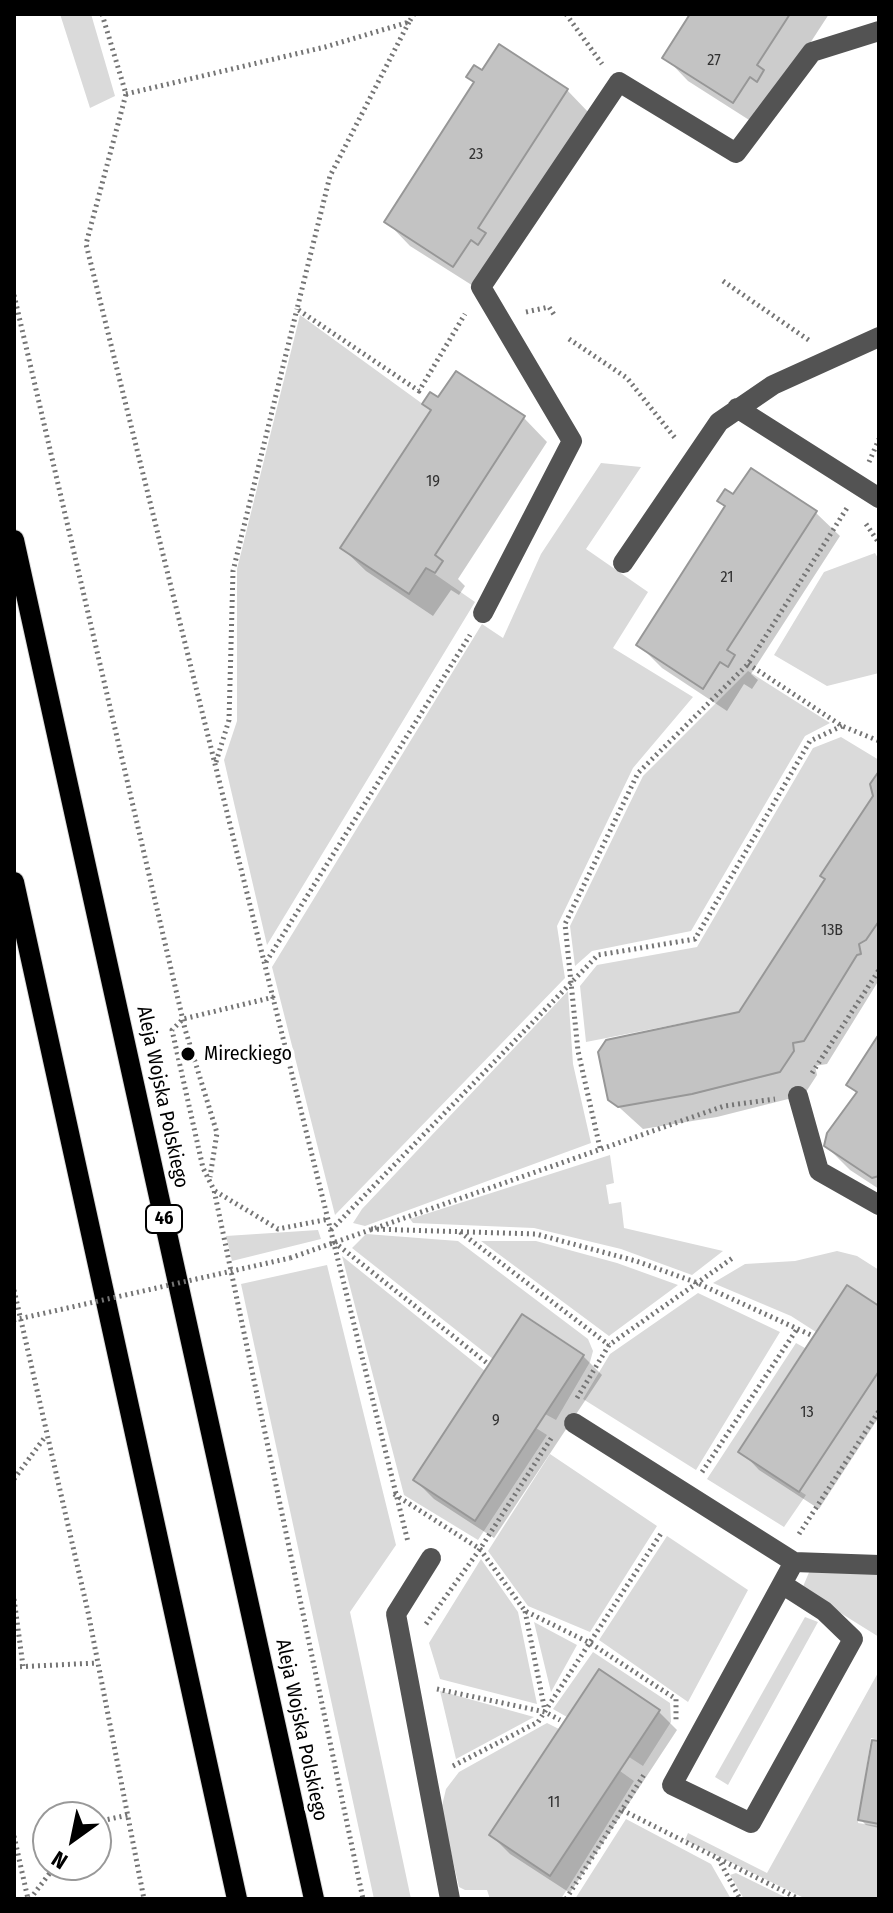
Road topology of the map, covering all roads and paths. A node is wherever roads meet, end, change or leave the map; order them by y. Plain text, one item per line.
1 (102, 14) edge
2 (414, 14) edge
3 (566, 14) edge
4 (409, 22) junction
5 (879, 31) edge
6 (607, 71) dead end
7 (126, 94) junction
8 (723, 281) dead end
9 (481, 287) junction
10 (14, 295) edge
11 (297, 309) junction
12 (879, 337) edge
13 (569, 339) dead end
14 (833, 358) junction
15 (737, 408) junction
16 (879, 439) edge
17 (693, 461) junction
18 (866, 470) dead end
19 (879, 498) edge
20 (851, 500) dead end
21 (14, 540) edge
22 (623, 563) dead end
23 (483, 613) joint
24 (748, 664) junction
25 (842, 726) junction
26 (879, 741) edge
27 (216, 762) junction
28 (14, 882) edge
29 (266, 963) junction
30 (879, 970) edge
31 (571, 982) junction
32 (274, 997) junction
33 (183, 1019) junction
34 (798, 1096) junction
35 (600, 1148) junction
36 (210, 1178) junction
37 (214, 1190) junction
38 (879, 1205) edge
39 (329, 1219) junction
40 (367, 1229) junction
41 (331, 1230) junction
42 (460, 1232) junction
43 (334, 1242) junction
44 (734, 1257) dead end
45 (695, 1282) junction
46 (14, 1290) edge
47 (16, 1318) edge
48 (797, 1329) junction
49 (811, 1335) dead end
50 (609, 1345) junction
51 (487, 1363) dead end
52 (879, 1411) edge
53 (572, 1416) joint
54 (554, 1434) dead end
55 (46, 1436) junction
56 (700, 1475) dead end
57 (14, 1479) edge
58 (393, 1493) junction
59 (662, 1532) dead end
60 (480, 1549) junction
61 (431, 1558) dead end
62 (789, 1559) junction
63 (879, 1565) edge
64 (419, 1578) junction
65 (782, 1584) junction
66 (14, 1599) edge
67 (525, 1611) junction
68 (590, 1643) junction
69 (404, 1656) junction
70 (97, 1663) junction
71 (23, 1666) junction
72 (14, 1667) edge
73 (409, 1683) junction
74 (545, 1712) junction
75 (560, 1720) dead end
76 (676, 1724) dead end
77 (653, 1760) dead end
78 (427, 1779) junction
79 (622, 1810) junction
80 (128, 1815) junction
81 (112, 1818) edge
82 (14, 1836) edge
83 (718, 1858) junction
84 (43, 1881) edge
85 (29, 1899) edge
86 (144, 1899) edge
87 (237, 1899) edge
88 (314, 1899) edge
89 (363, 1899) edge
90 (450, 1899) edge
91 (566, 1899) edge
92 (740, 1899) edge
93 (799, 1899) edge

1 - 7 path
2 - 4 path
3 - 6 path
4 - 7 path
4 - 11 path
5 - 9 street
7 - 27 path
8 - 14 path
9 - 11 path
9 - 23 street
10 - 33 path
11 - 27 path
12 - 14 street
13 - 17 path
14 - 15 street
15 - 17 street
15 - 19 street
16 - 18 path
17 - 22 street
20 - 24 path
21 - 88 main road, Aleja Wojska Polskiego / 46
23 - 29 path
24 - 25 path
24 - 31 path
25 - 26 path
25 - 31 path
27 - 29 path
28 - 87 main road
29 - 32 path
30 - 34 path
31 - 35 path
31 - 41 path
32 - 33 path
32 - 39 path
33 - 36 path
33 - 36 path
34 - 35 path
34 - 38 street
35 - 40 path
36 - 37 path
37 - 39 path
37 - 89 path
39 - 41 path
40 - 42 path
40 - 43 path
41 - 43 path
42 - 45 path
42 - 50 path
43 - 47 path, bridge
43 - 51 path
43 - 58 path
44 - 45 path
45 - 48 path
45 - 50 path
46 - 47 path
47 - 55 path
48 - 49 path
48 - 56 path
50 - 53 path
52 - 62 path
53 - 62 street
54 - 60 path
55 - 57 path
55 - 70 path
58 - 60 path
58 - 64 path
59 - 68 path
60 - 67 path
60 - 69 path
61 - 64 street
62 - 63 street
62 - 65 street
64 - 69 street
65 - 65 street
66 - 71 path
67 - 68 path
67 - 74 path
68 - 74 path
68 - 76 path
69 - 73 street
70 - 71 path
70 - 80 path
71 - 72 path
73 - 74 path
73 - 78 street
74 - 75 path
74 - 78 path
77 - 79 path
78 - 90 street
79 - 83 path
79 - 91 path
80 - 81 path
80 - 86 path
82 - 85 path
83 - 92 path
83 - 93 path
84 - 85 path

